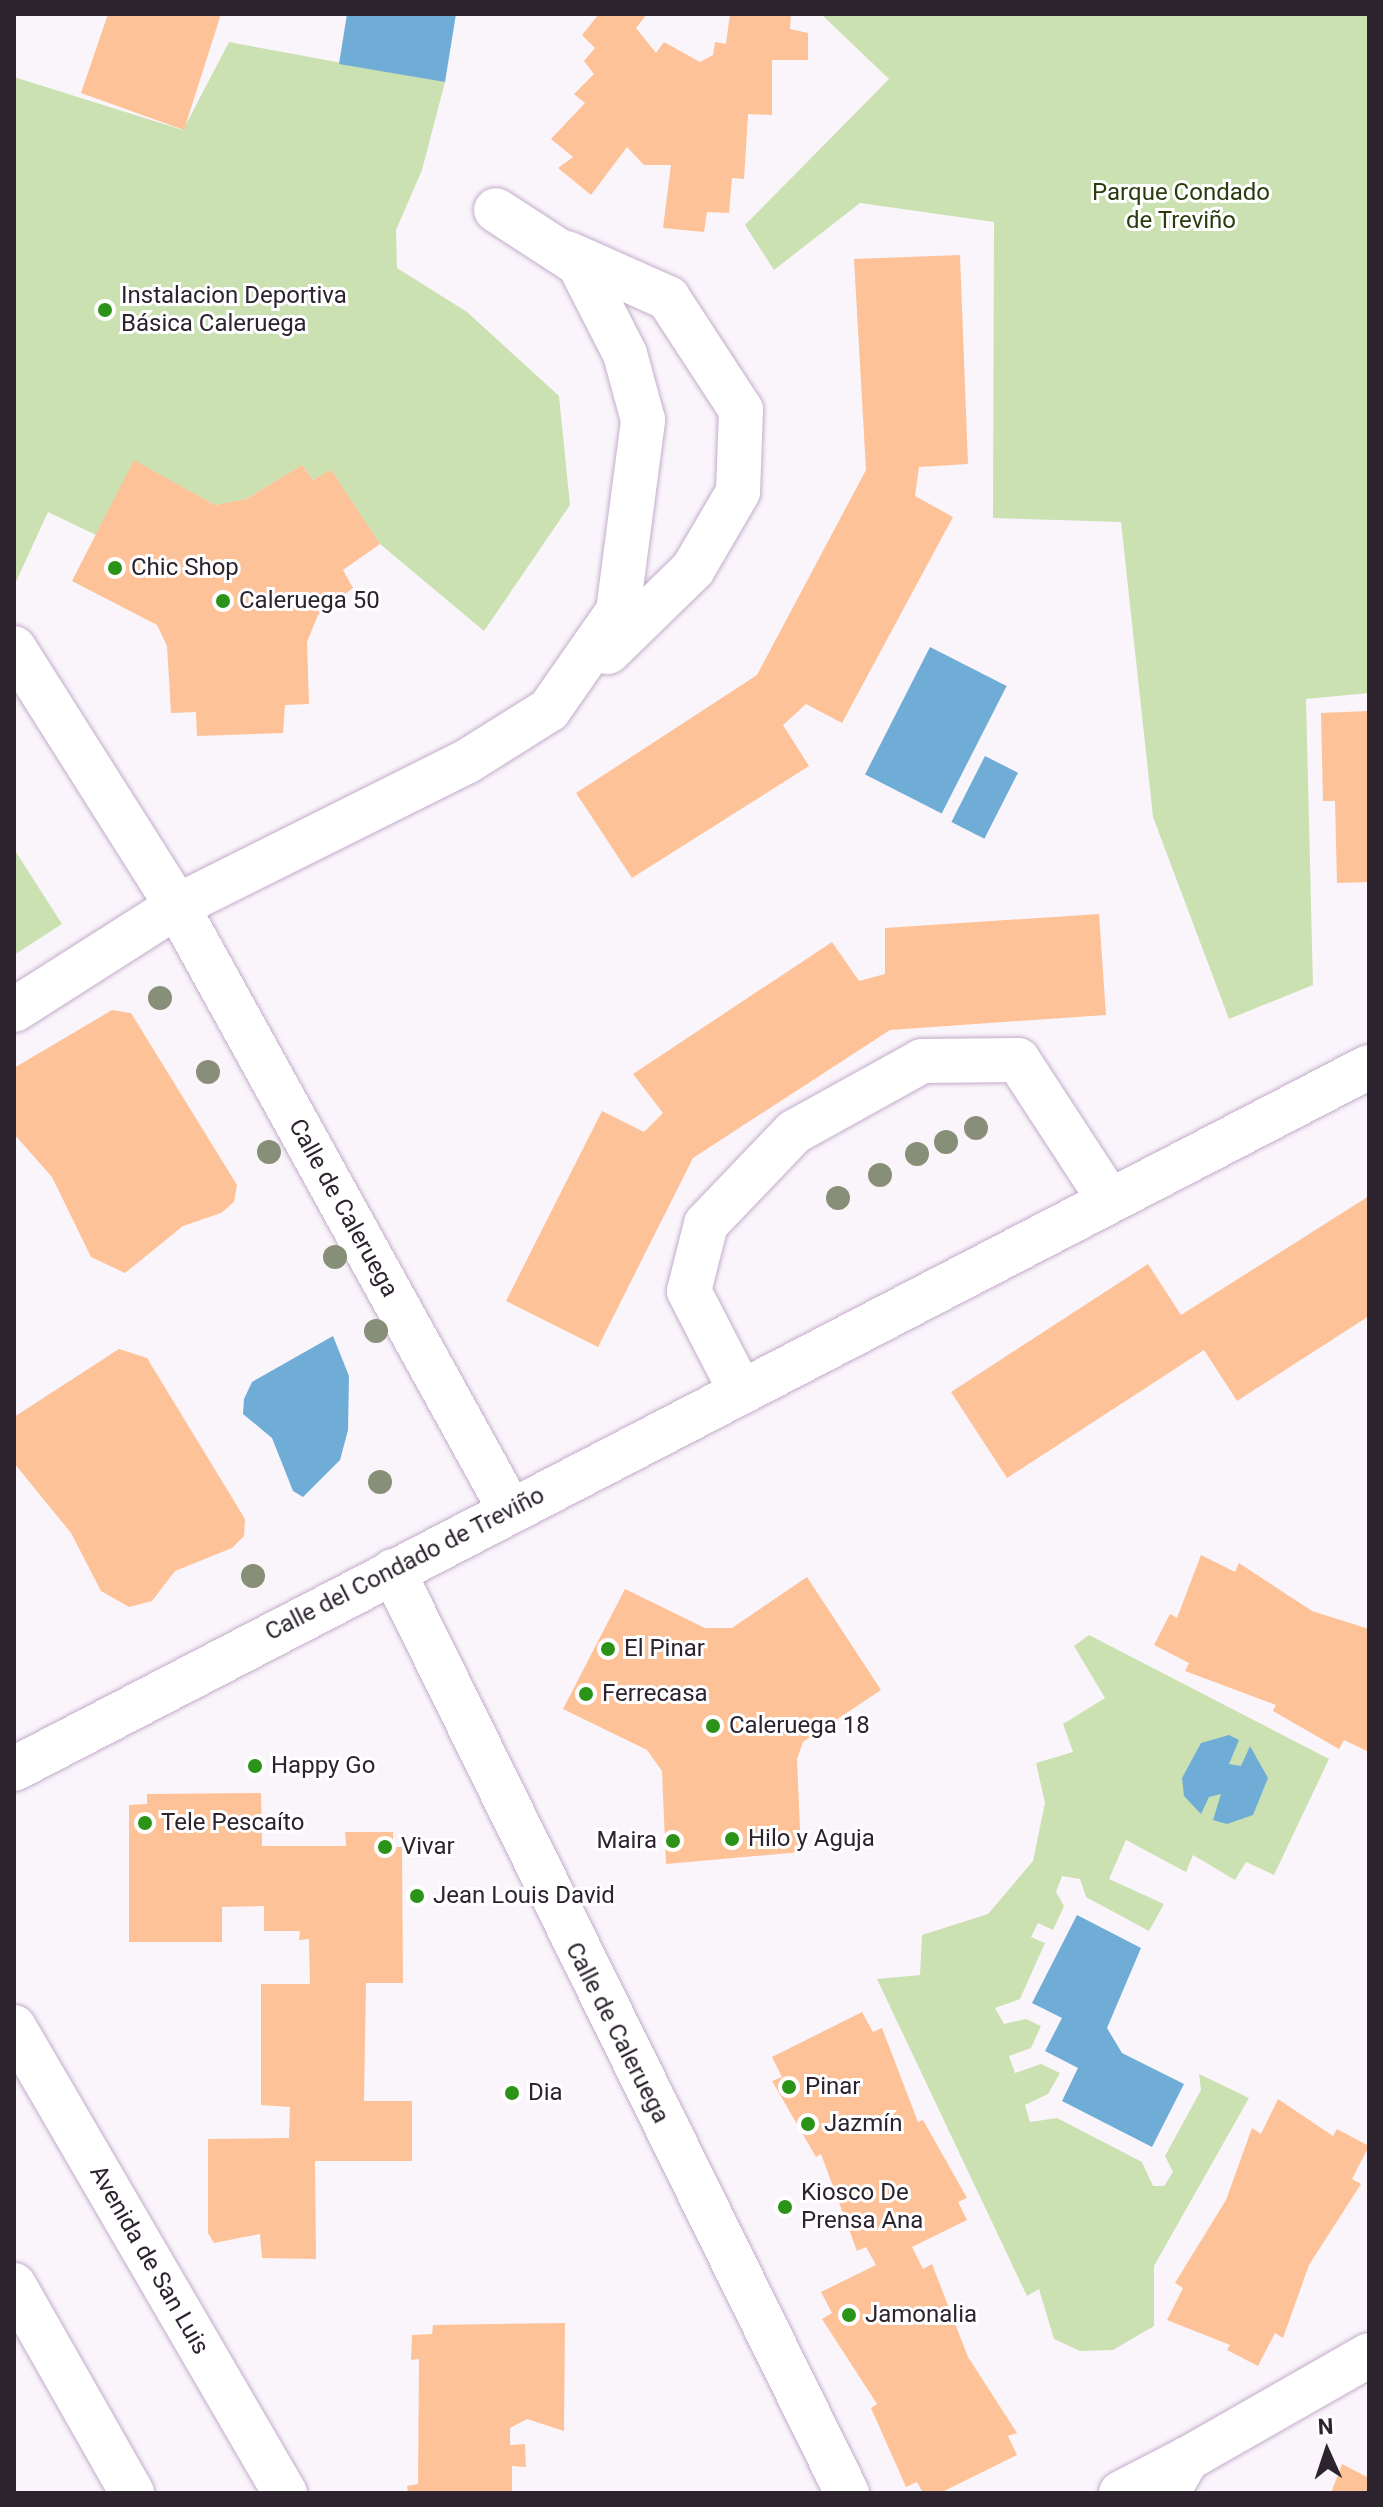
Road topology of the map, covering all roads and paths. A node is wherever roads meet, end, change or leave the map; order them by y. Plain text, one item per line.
1 (496, 210) dead end
2 (554, 247) junction
3 (14, 648) edge
4 (549, 710) junction
5 (177, 906) junction
6 (14, 1010) edge
7 (1369, 1067) edge
8 (1110, 1201) junction
9 (740, 1390) junction
10 (510, 1510) junction
11 (393, 1571) junction
12 (68, 1736) junction
13 (14, 1745) edge
14 (14, 1769) edge
15 (14, 2027) edge
16 (14, 2285) edge
17 (1369, 2355) edge
18 (1177, 2476) edge
19 (132, 2493) edge
20 (285, 2493) edge
21 (847, 2493) edge
22 (1121, 2493) edge

1 - 2 street
2 - 4 street
2 - 4 street
3 - 5 street, Calle de Caleruega
4 - 5 street
5 - 6 street
5 - 10 street, Calle de Caleruega
7 - 8 street, Calle del Condado de Treviño
8 - 9 street, Calle del Condado de Treviño
8 - 9 street
9 - 10 street, Calle del Condado de Treviño
10 - 11 street, Calle del Condado de Treviño
11 - 12 street, Calle del Condado de Treviño
11 - 21 street, Calle de Caleruega
12 - 13 street, Calle del Condado de Treviño
12 - 14 street, Calle del Condado de Treviño
15 - 20 street, Avenida de San Luis
16 - 19 street
17 - 18 street
18 - 22 street

